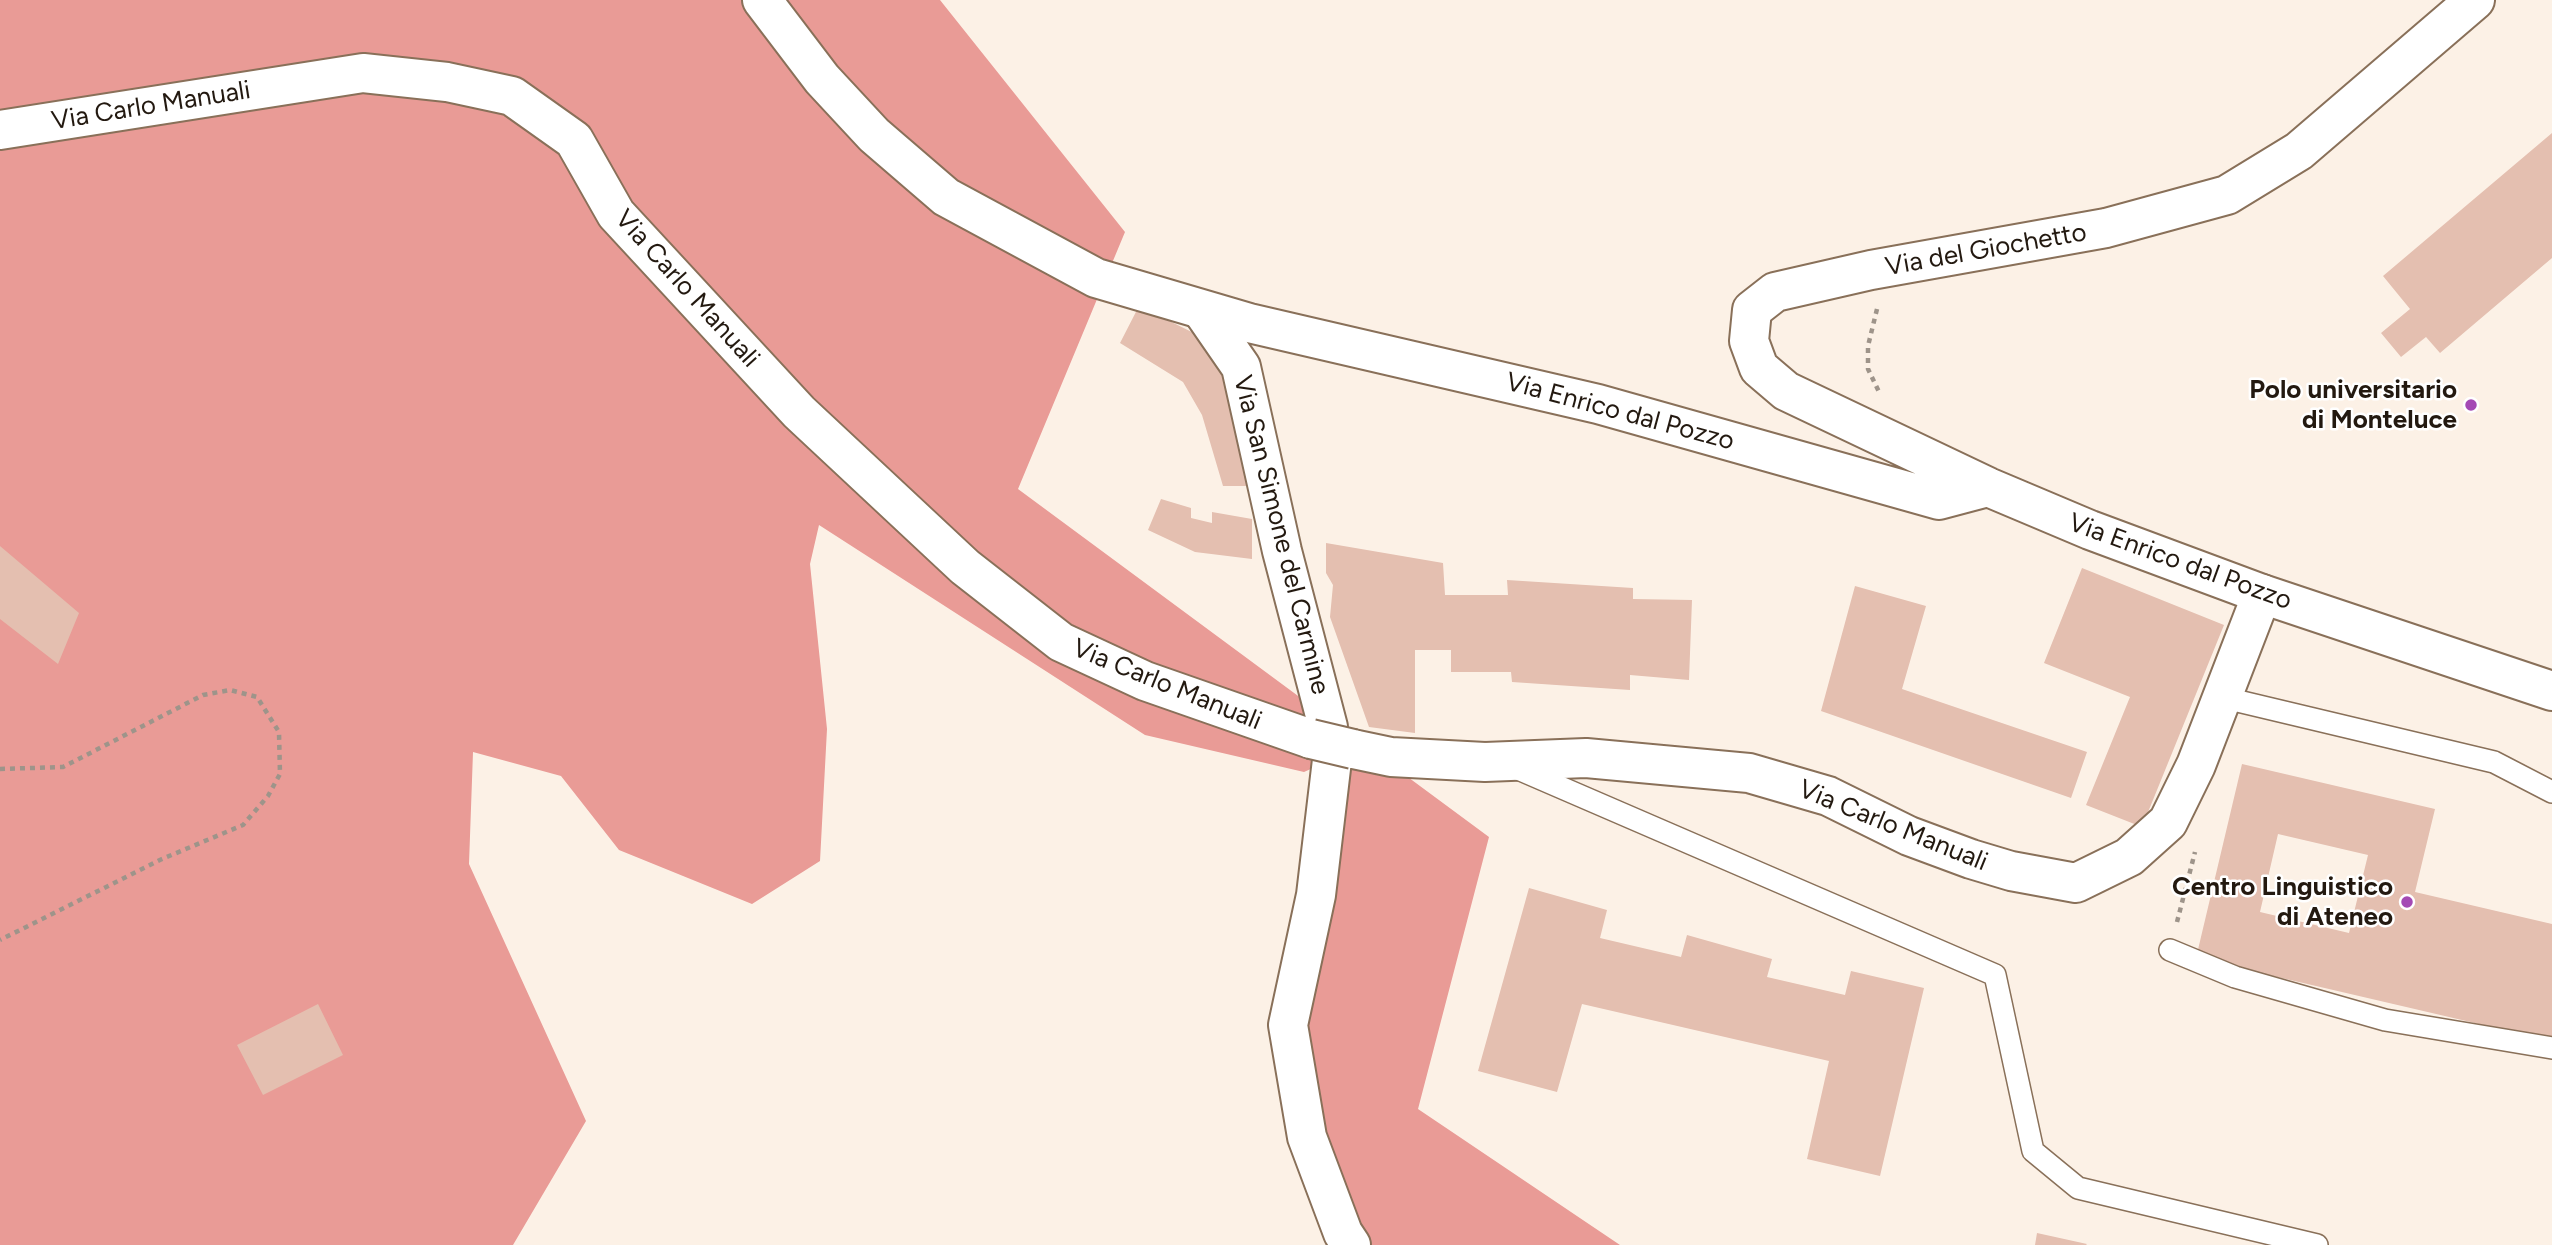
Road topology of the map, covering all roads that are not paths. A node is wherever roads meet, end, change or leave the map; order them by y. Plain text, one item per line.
1 (762, 0) edge
2 (2475, 0) edge
3 (0, 130) edge
4 (1203, 312) junction
5 (1988, 487) junction
6 (2262, 594) junction
7 (2552, 691) edge
8 (2221, 697) junction
9 (1331, 744) junction
10 (1501, 762) junction
11 (2552, 792) edge
12 (2170, 950) dead end
13 (2552, 1048) edge
14 (1351, 1245) edge
15 (2316, 1245) edge

1 - 4 street, Via Enrico dal Pozzo
2 - 5 street, Via del Giochetto
3 - 9 street, Via Carlo Manuali
4 - 5 street, Via Enrico dal Pozzo
4 - 9 street, Via San Simone del Carmine
5 - 6 street, Via Enrico dal Pozzo
6 - 7 street, Via Enrico dal Pozzo
6 - 8 street, Via Carlo Manuali
8 - 10 street, Via Carlo Manuali
8 - 11 lane
9 - 10 street, Via Carlo Manuali
9 - 14 street, Via San Simone del Carmine
10 - 15 lane
12 - 13 lane

